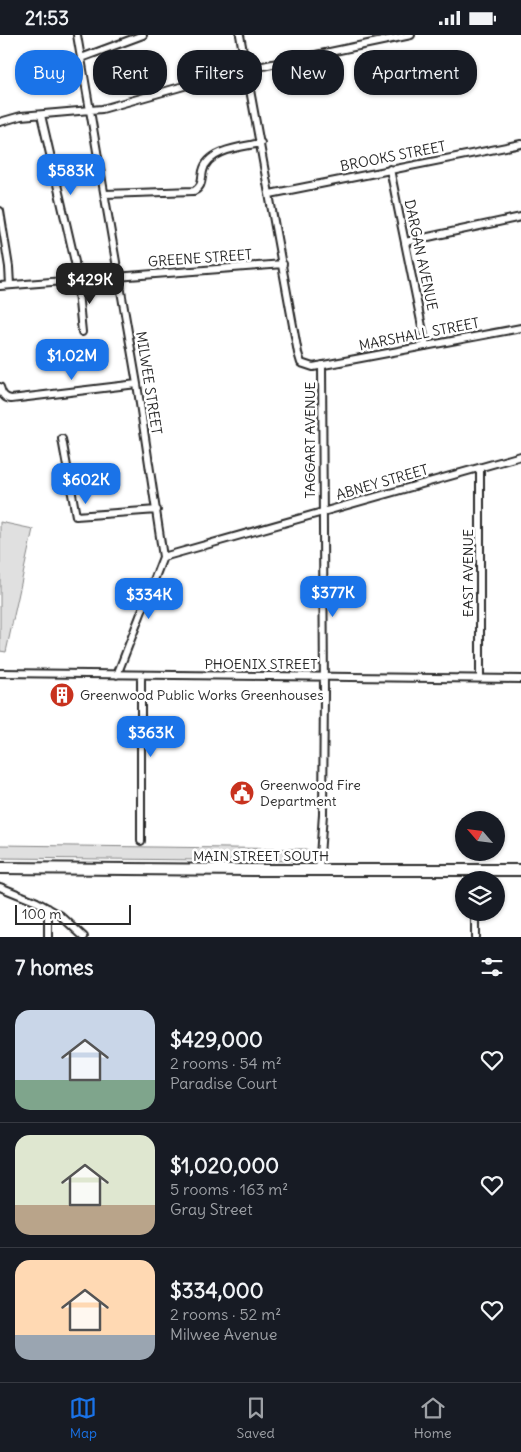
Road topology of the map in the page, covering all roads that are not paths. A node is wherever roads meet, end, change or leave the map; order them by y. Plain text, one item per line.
1 (77, 35) edge
2 (143, 35) edge
3 (240, 35) edge
4 (411, 35) edge
5 (79, 50) edge
6 (243, 50) edge
7 (83, 57) edge
8 (262, 66) edge
9 (83, 74) edge
10 (177, 88) edge
11 (251, 95) edge
12 (90, 110) junction
13 (41, 115) junction
14 (0, 122) edge
15 (261, 143) junction
16 (521, 144) edge
17 (390, 169) junction
18 (105, 194) junction
19 (270, 194) junction
20 (0, 211) edge
21 (521, 217) edge
22 (405, 242) junction
23 (283, 264) junction
24 (119, 277) junction
25 (76, 280) junction
26 (10, 285) junction
27 (0, 286) edge
28 (521, 328) edge
29 (82, 332) dead end
30 (426, 346) junction
31 (322, 365) junction
32 (137, 384) junction
33 (0, 387) edge
34 (62, 439) dead end
35 (521, 457) edge
36 (480, 468) junction
37 (157, 510) junction
38 (323, 512) junction
39 (163, 557) junction
40 (0, 673) edge
41 (117, 675) junction
42 (141, 675) junction
43 (323, 677) junction
44 (480, 678) junction
45 (521, 679) edge
46 (141, 841) dead end
47 (0, 868) edge
48 (319, 870) junction
49 (521, 870) edge
50 (505, 872) edge
51 (455, 874) edge
52 (0, 887) edge
53 (48, 908) junction
54 (475, 921) edge
55 (48, 937) edge
56 (84, 937) edge
57 (475, 937) edge

1 - 5 street, MILWEE STREET
2 - 7 street
3 - 6 street, TAGGART AVENUE
4 - 8 street
9 - 12 street, MILWEE STREET
10 - 12 street
11 - 15 street, TAGGART AVENUE
12 - 13 street
12 - 18 street, MILWEE STREET
13 - 14 street
13 - 25 street
15 - 18 street
15 - 19 street, TAGGART AVENUE
16 - 17 street, BROOKS STREET
17 - 19 street, BROOKS STREET
17 - 22 street, DARGAN AVENUE
18 - 24 street, MILWEE STREET
19 - 23 street, TAGGART AVENUE
20 - 26 street
21 - 22 street
22 - 30 street, DARGAN AVENUE
23 - 24 street, GREENE STREET
23 - 31 street, TAGGART AVENUE
24 - 25 street, GREENE STREET
24 - 32 street, MILWEE STREET
25 - 26 street, GREENE STREET
25 - 29 street
26 - 27 street, GREENE STREET
28 - 30 street, MARSHALL STREET
30 - 31 street, MARSHALL STREET
31 - 38 street, TAGGART AVENUE
32 - 33 street
32 - 37 street, MILWEE STREET
34 - 37 street
35 - 36 street, ABNEY STREET
36 - 38 street, ABNEY STREET
36 - 44 street, EAST AVENUE
37 - 39 street, MILWEE STREET
38 - 39 street, ABNEY STREET
38 - 43 street, TAGGART AVENUE
39 - 41 street
40 - 41 street, PHOENIX STREET
41 - 42 street, PHOENIX STREET
42 - 43 street, PHOENIX STREET
42 - 46 street
43 - 44 street, PHOENIX STREET
43 - 48 street, TAGGART AVENUE
44 - 45 street, PHOENIX STREET
47 - 48 main road, MAIN STREET SOUTH
48 - 51 main road, MAIN STREET SOUTH
49 - 50 main road, MAIN STREET SOUTH
52 - 53 street
53 - 55 street
53 - 56 street
54 - 57 street

